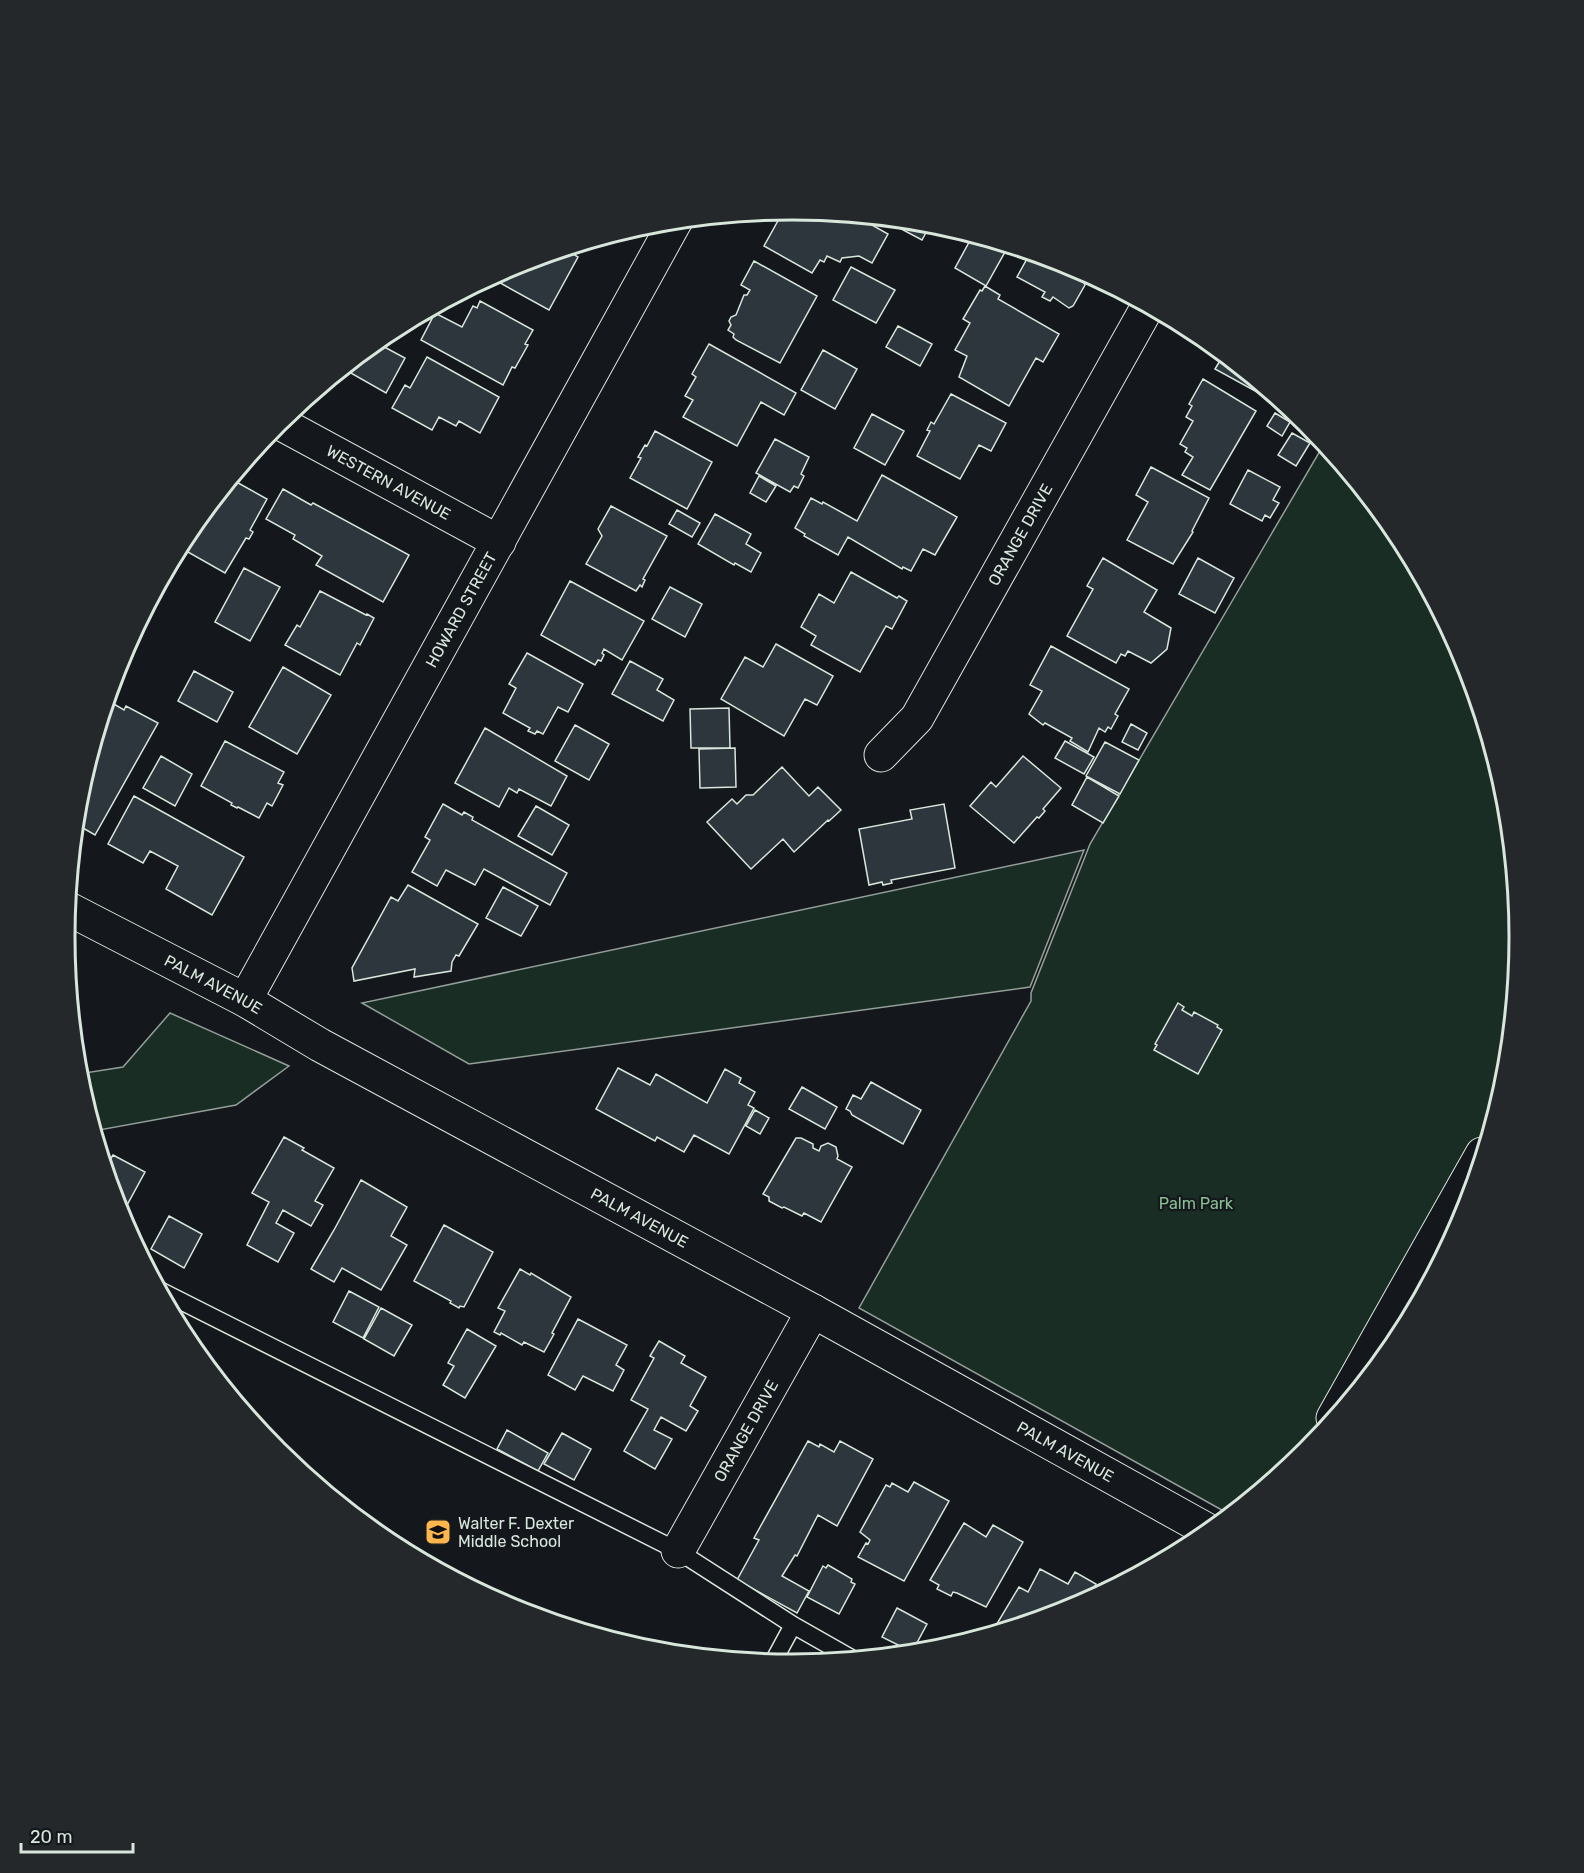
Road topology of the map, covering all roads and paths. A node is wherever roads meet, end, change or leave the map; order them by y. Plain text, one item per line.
1 (670, 230) edge
2 (1144, 313) edge
3 (288, 427) edge
4 (499, 542) junction
5 (881, 755) dead end
6 (76, 913) edge
7 (245, 1000) junction
8 (1463, 1188) edge
9 (172, 1297) edge
10 (813, 1311) junction
11 (1353, 1383) edge
12 (1200, 1526) edge
13 (678, 1551) junction
14 (793, 1625) junction
15 (840, 1652) edge
16 (778, 1653) edge

1 - 4 street, HOWARD STREET
2 - 5 street, ORANGE DRIVE
3 - 4 street, WESTERN AVENUE
4 - 7 street, HOWARD STREET
6 - 7 street, PALM AVENUE
7 - 10 street, PALM AVENUE
8 - 11 street
9 - 13 lane
10 - 12 street, PALM AVENUE
10 - 13 street, ORANGE DRIVE
13 - 14 lane
14 - 15 lane
14 - 16 lane

